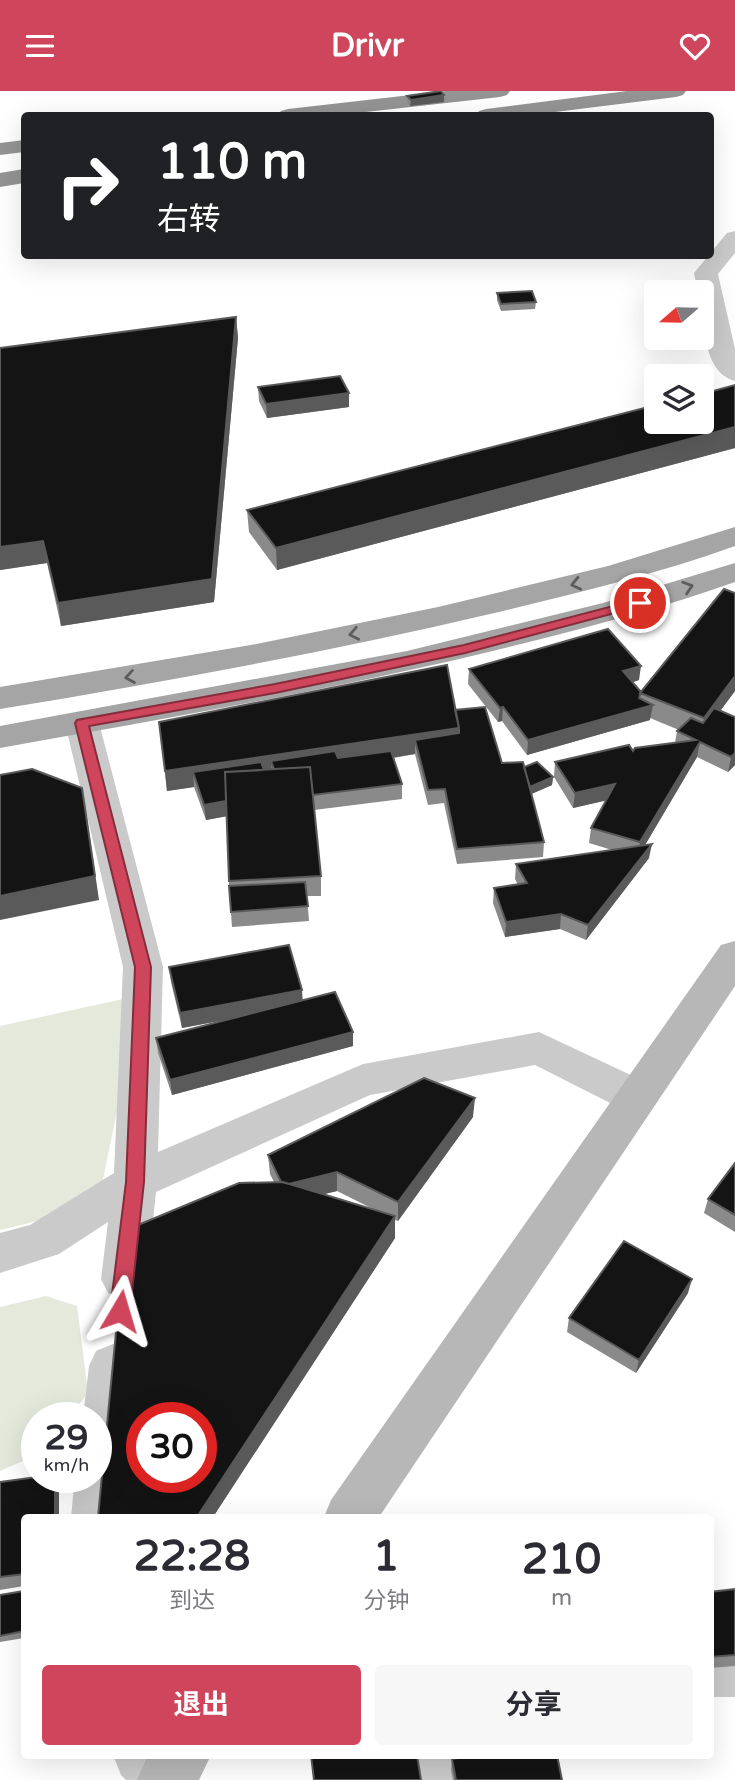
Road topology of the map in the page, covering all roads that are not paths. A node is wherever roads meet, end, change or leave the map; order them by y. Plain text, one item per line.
1 (500, 91) edge
2 (676, 91) edge
3 (314, 112) edge
4 (510, 112) edge
5 (21, 146) edge
6 (0, 149) edge
7 (21, 176) edge
8 (0, 180) edge
9 (735, 237) edge
10 (735, 373) edge
11 (735, 536) edge
12 (733, 574) edge
13 (0, 698) edge
14 (82, 723) junction
15 (0, 737) edge
16 (735, 955) edge
17 (638, 1097) junction
18 (135, 1182) junction
19 (0, 1253) edge
20 (96, 1514) edge
21 (351, 1514) edge
22 (714, 1670) edge
23 (735, 1670) edge
24 (443, 1759) edge
25 (446, 1780) edge

1 - 3 highway
2 - 4 highway
5 - 6 highway
7 - 8 highway
9 - 10 street
11 -> 13 main road
14 -> 12 main road
14 - 15 main road
14 - 18 street
16 - 17 street
17 - 18 street
17 - 21 street
18 - 19 street
18 - 20 street
22 - 23 street
24 - 25 street

